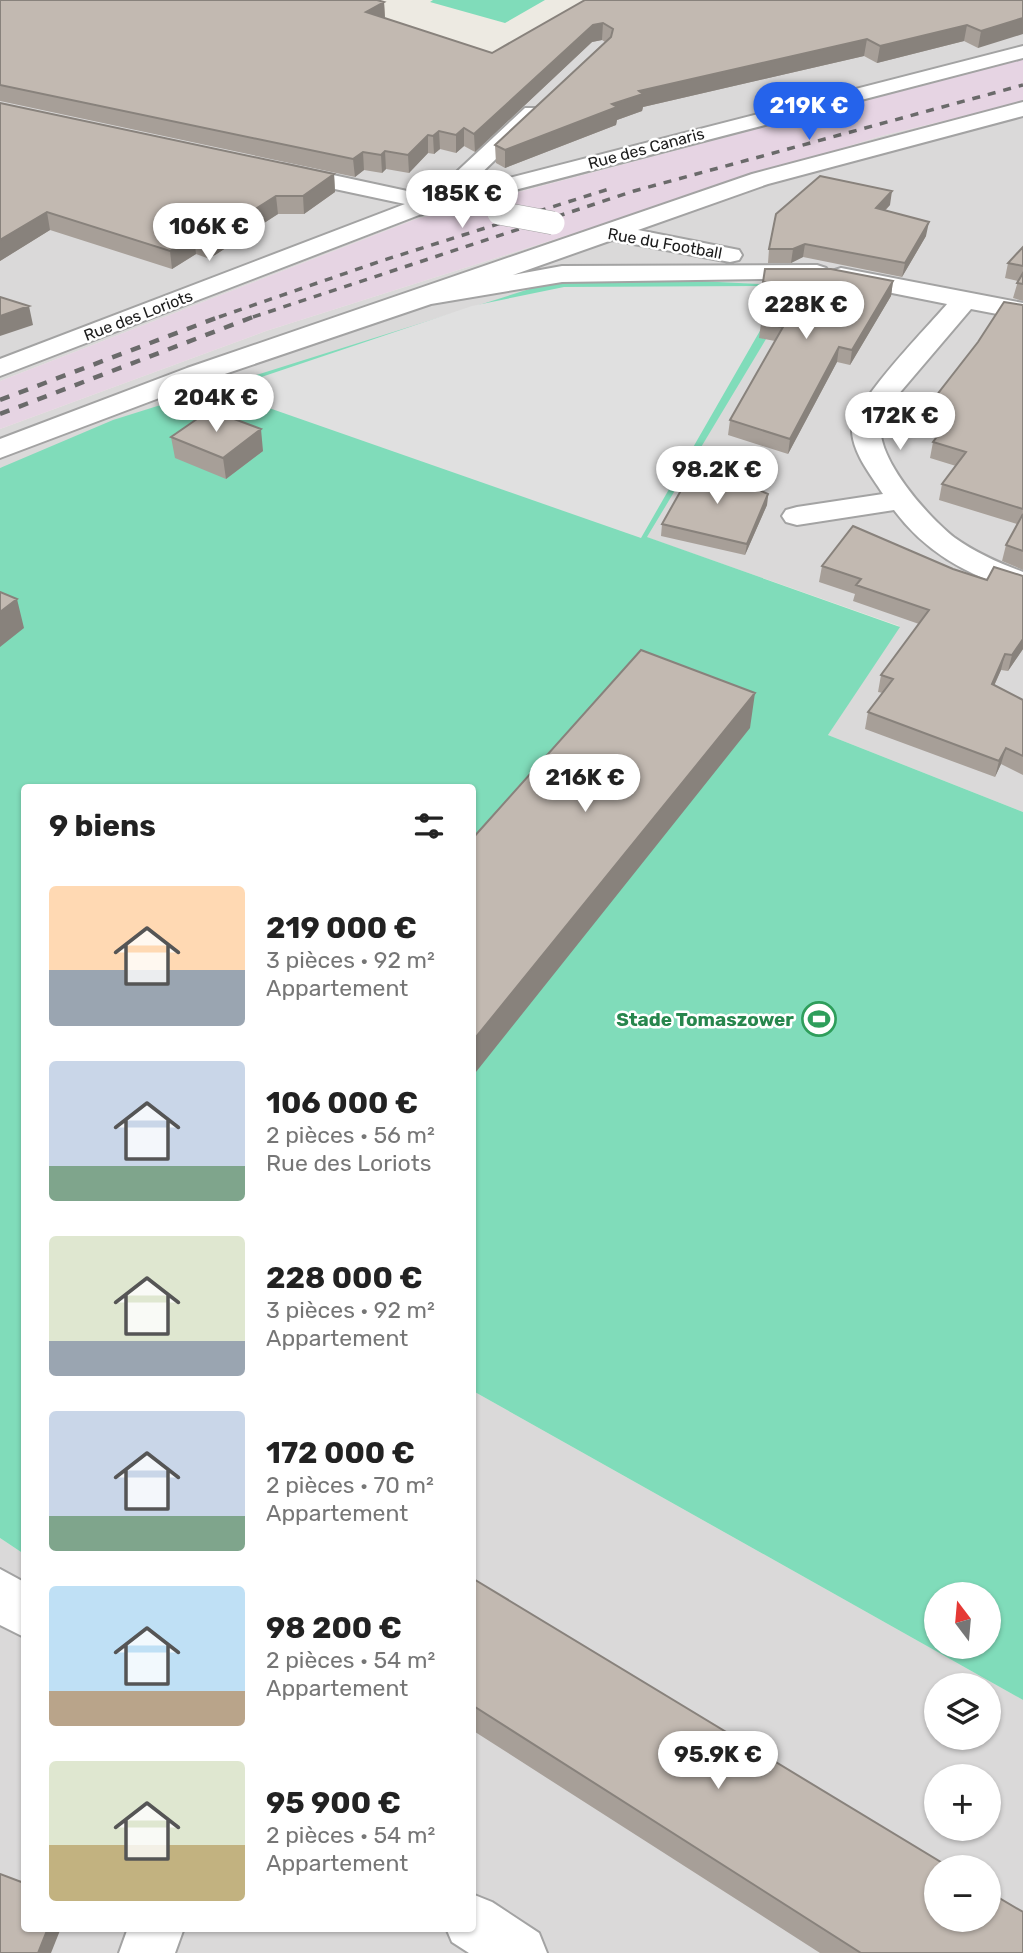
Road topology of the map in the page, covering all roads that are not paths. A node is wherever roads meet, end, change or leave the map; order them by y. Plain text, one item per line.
1 (1023, 52) edge
2 (553, 93) edge
3 (1023, 109) edge
4 (255, 166) edge
5 (468, 194) junction
6 (433, 203) junction
7 (611, 233) junction
8 (830, 273) junction
9 (426, 297) junction
10 (965, 299) junction
11 (1023, 311) edge
12 (0, 368) edge
13 (0, 449) edge
14 (900, 500) junction
15 (797, 516) dead end
16 (1023, 582) edge
17 (0, 1594) edge
18 (21, 1610) edge
19 (476, 1925) edge
20 (155, 1932) edge
21 (147, 1953) edge
22 (519, 1953) edge

1 - 5 street, Rue des Canaris
2 - 5 street
3 - 7 street
4 - 6 street, Rue du Football
5 - 6 street, Rue des Canaris
6 - 7 street, Rue du Football, bridge
6 - 12 street, Rue des Loriots
7 - 8 street, Rue du Football
7 - 9 street
8 - 9 street
8 - 10 street, Rue du Football
9 - 13 street
10 - 11 street, Rue du Football
10 - 14 street
14 - 15 street
14 - 16 street
17 - 18 street
19 - 22 street
20 - 21 street

